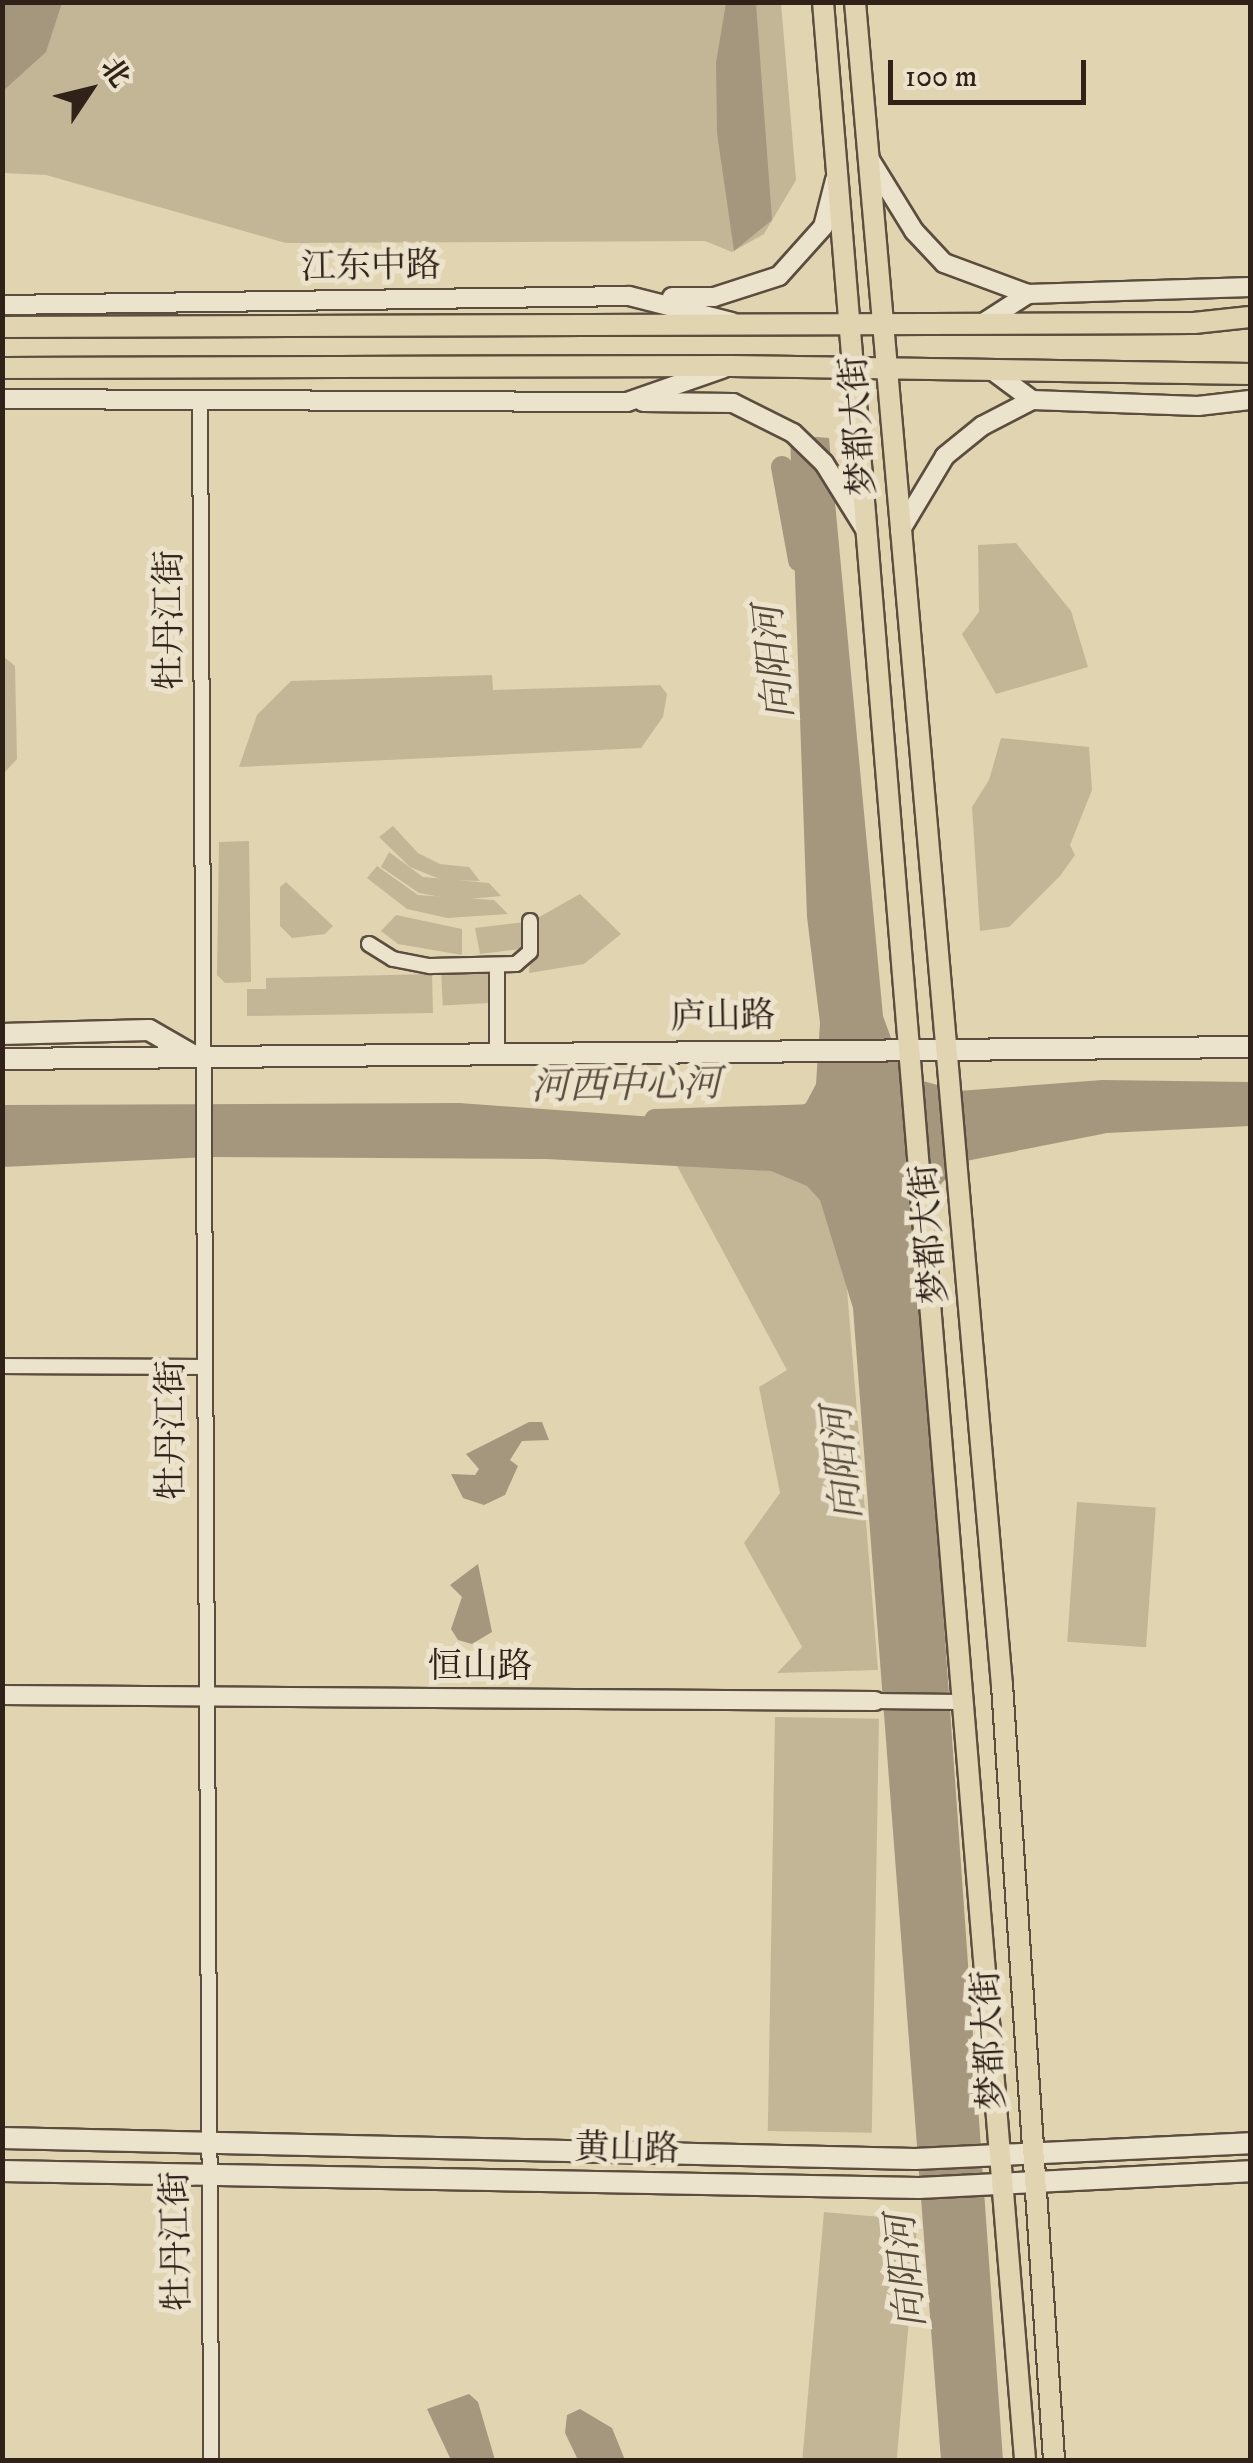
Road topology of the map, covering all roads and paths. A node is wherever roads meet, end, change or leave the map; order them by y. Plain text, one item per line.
1 (824, 2) edge
2 (855, 2) edge
3 (867, 154) junction
4 (837, 170) junction
5 (1250, 287) edge
6 (1028, 294) junction
7 (629, 296) junction
8 (2, 306) edge
9 (1250, 317) edge
10 (884, 322) junction
11 (850, 323) junction
12 (982, 323) junction
13 (737, 324) junction
14 (2, 327) edge
15 (731, 366) junction
16 (2, 368) edge
17 (852, 368) junction
18 (888, 369) junction
19 (994, 371) junction
20 (1250, 374) edge
21 (2, 400) edge
22 (200, 400) junction
23 (1032, 400) junction
24 (1250, 400) edge
25 (627, 402) junction
26 (865, 529) junction
27 (900, 532) junction
28 (530, 921) dead end
29 (369, 944) dead end
30 (498, 964) junction
31 (2, 1034) edge
32 (1250, 1047) edge
33 (498, 1054) junction
34 (907, 1056) junction
35 (947, 1056) junction
36 (200, 1058) junction
37 (2, 1059) edge
38 (2, 1366) edge
39 (202, 1367) junction
40 (2, 1694) edge
41 (203, 1699) junction
42 (875, 1700) joint
43 (958, 1702) junction
44 (2, 2138) edge
45 (206, 2140) junction
46 (1250, 2143) edge
47 (1000, 2157) junction
48 (1029, 2157) junction
49 (2, 2171) edge
50 (1250, 2171) edge
51 (206, 2172) junction
52 (1030, 2186) junction
53 (1003, 2188) junction
54 (211, 2460) edge
55 (1024, 2460) edge
56 (1054, 2460) edge

1 - 4 main road, 梦都大街
2 - 3 main road, 梦都大街
3 - 6 street
3 - 10 main road, 梦都大街
4 - 7 street
4 - 11 main road, 梦都大街
5 - 6 street
6 - 12 street
7 - 8 street, 江东中路
7 - 13 street, 江东中路
9 - 12 main road, 江东中路
10 - 11 main road, 江东中路
10 - 12 main road, 江东中路
10 - 18 main road, 梦都大街
11 - 13 main road, 江东中路
11 - 17 main road, 梦都大街
13 - 14 main road, 江东中路
15 - 16 main road
15 - 17 main road
15 - 25 street
17 - 18 main road
17 - 26 main road, 梦都大街
18 - 19 main road
18 - 27 main road, 梦都大街
19 - 20 main road
19 - 23 street
21 - 22 street
22 - 25 street
22 - 36 street, 牡丹江街
23 - 24 street
23 - 27 street
25 - 26 street
26 - 34 main road, 梦都大街
27 - 35 main road, 梦都大街
28 - 30 street
29 - 30 street
30 - 33 street
31 - 36 main road
32 - 35 main road, 庐山路
33 - 34 main road, 庐山路
33 - 36 main road, 庐山路
34 - 35 main road, 庐山路
34 - 43 main road, 梦都大街
35 - 48 main road, 梦都大街
36 - 37 main road, 庐山路
36 - 39 street, 牡丹江街
38 - 39 street
39 - 41 street, 牡丹江街
40 - 41 street, 恒山路
41 - 42 street, 恒山路
41 - 45 street, 牡丹江街
42 - 43 street, 恒山路
43 - 47 main road, 梦都大街
44 - 45 main road, 黄山路
45 - 47 main road, 黄山路
45 - 51 street, 牡丹江街
46 - 48 main road, 黄山路
47 - 48 main road, 黄山路
47 - 53 main road, 梦都大街
48 - 52 main road, 梦都大街
49 - 51 main road, 黄山路
50 - 52 main road, 黄山路
51 - 53 main road, 黄山路
51 - 54 street, 牡丹江街
52 - 53 main road, 黄山路
52 - 56 main road, 梦都大街
53 - 55 main road, 梦都大街

